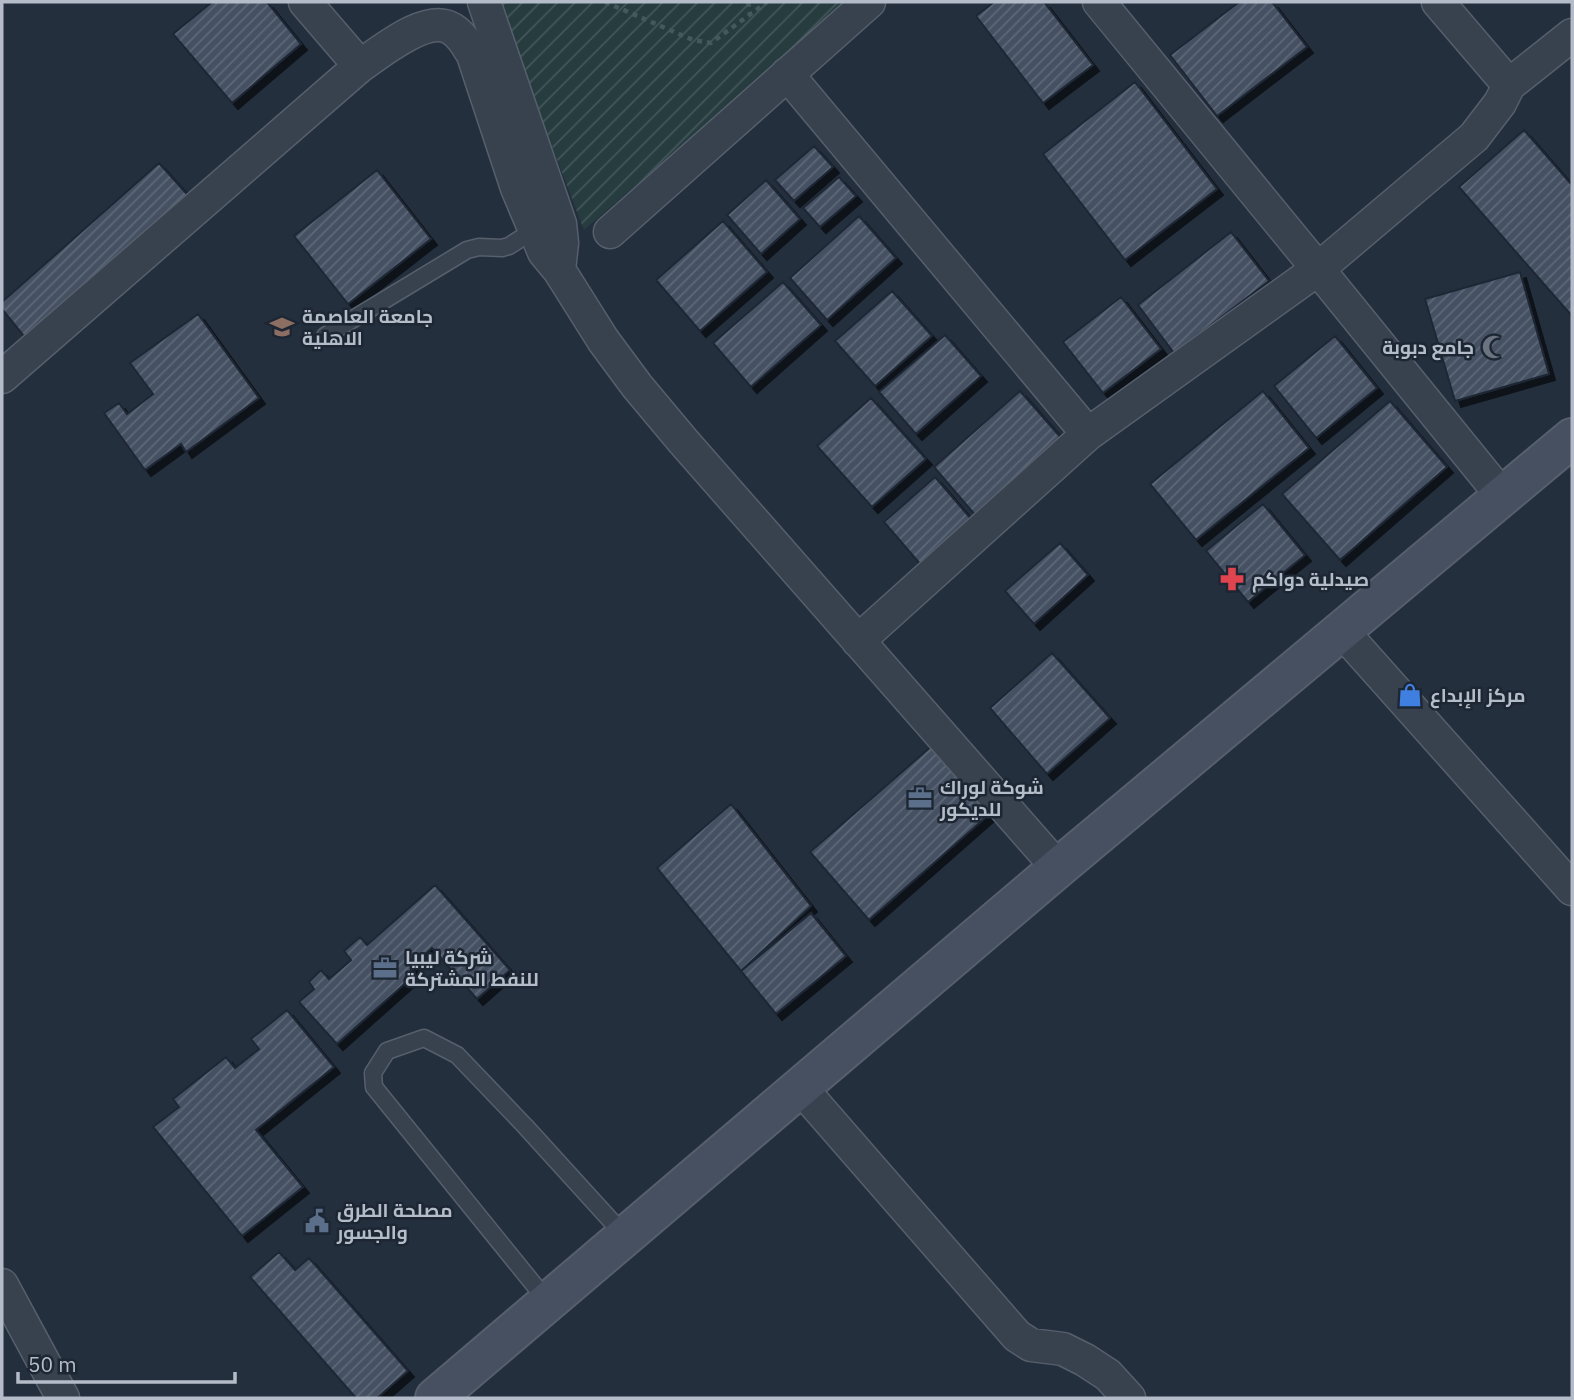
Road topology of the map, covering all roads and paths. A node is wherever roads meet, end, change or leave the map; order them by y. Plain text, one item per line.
1 (305, 2) edge
2 (484, 2) edge
3 (605, 2) edge
4 (748, 2) edge
5 (767, 2) edge
6 (869, 2) edge
7 (1099, 2) edge
8 (1438, 2) edge
9 (751, 14) junction
10 (1572, 35) edge
11 (360, 66) junction
12 (787, 74) junction
13 (1509, 85) junction
14 (534, 230) junction
15 (610, 232) dead end
16 (1318, 269) junction
17 (559, 270) junction
18 (325, 336) dead end
19 (2, 377) edge
20 (1088, 434) junction
21 (1572, 438) edge
22 (1503, 497) junction
23 (1342, 631) junction
24 (858, 641) junction
25 (1058, 868) junction
26 (1572, 889) edge
27 (800, 1087) junction
28 (625, 1236) junction
29 (2, 1285) edge
30 (548, 1302) junction
31 (63, 1398) edge
32 (435, 1398) edge
33 (1129, 1398) edge

1 - 11 street
2 - 17 street
3 - 9 path
4 - 9 path
5 - 9 path
6 - 12 street
7 - 16 street
8 - 13 street
10 - 13 street
11 - 14 street
11 - 19 street
12 - 15 street
12 - 20 street
13 - 16 street
14 - 17 street
14 - 18 lane
16 - 20 street
16 - 22 street
17 - 24 street
20 - 24 street
21 - 22 street
22 - 23 street
23 - 25 street
23 - 26 street
24 - 25 street
25 - 27 street
27 - 28 street
27 - 33 street
28 - 30 street
28 - 30 lane
29 - 31 street
30 - 32 street

